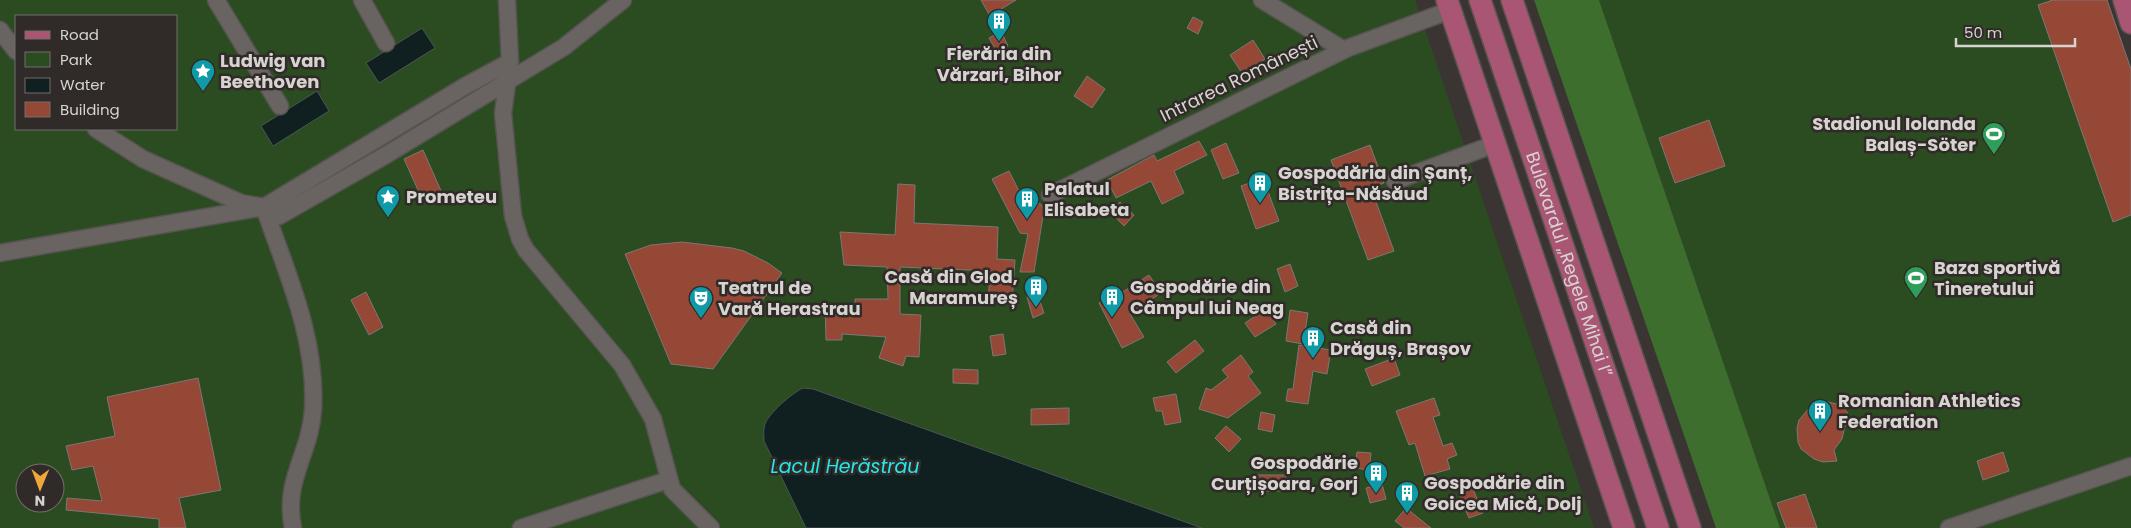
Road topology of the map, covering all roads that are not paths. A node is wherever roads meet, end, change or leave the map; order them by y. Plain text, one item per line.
1 (216, 0) edge
2 (362, 0) edge
3 (507, 0) edge
4 (623, 0) edge
5 (1262, 0) edge
6 (1480, 0) edge
7 (1512, 0) edge
8 (2124, 0) edge
9 (1449, 5) edge
10 (2131, 23) edge
11 (0, 30) edge
12 (386, 43) dead end
13 (15, 50) edge
14 (1344, 50) junction
15 (510, 62) junction
16 (507, 81) junction
17 (280, 106) dead end
18 (98, 130) edge
19 (1495, 144) junction
20 (1395, 181) dead end
21 (1050, 195) dead end
22 (264, 208) junction
23 (0, 253) edge
24 (2131, 466) edge
25 (668, 480) junction
26 (292, 528) edge
27 (521, 528) edge
28 (711, 528) edge
29 (1624, 528) edge
30 (1658, 528) edge
31 (1690, 528) edge
32 (1949, 528) edge

1 - 17 street
2 - 12 street
3 - 15 street
4 - 16 street
5 - 14 street
6 - 30 main road, Bulevardul „Regele Mihai I”
7 - 31 main road, Bulevardul „Regele Mihai I”
8 - 10 main road
9 - 14 street, Intrarea Românești
9 - 19 main road, Bulevardul „Regele Mihai I”
11 - 13 street
14 - 21 street, Intrarea Românești
15 - 16 street
15 - 22 street
16 - 22 street
16 - 25 street
18 - 22 street
19 - 20 street
19 - 29 main road, Bulevardul „Regele Mihai I”
22 - 23 street
22 - 26 street
24 - 32 street
25 - 27 street
25 - 28 street

